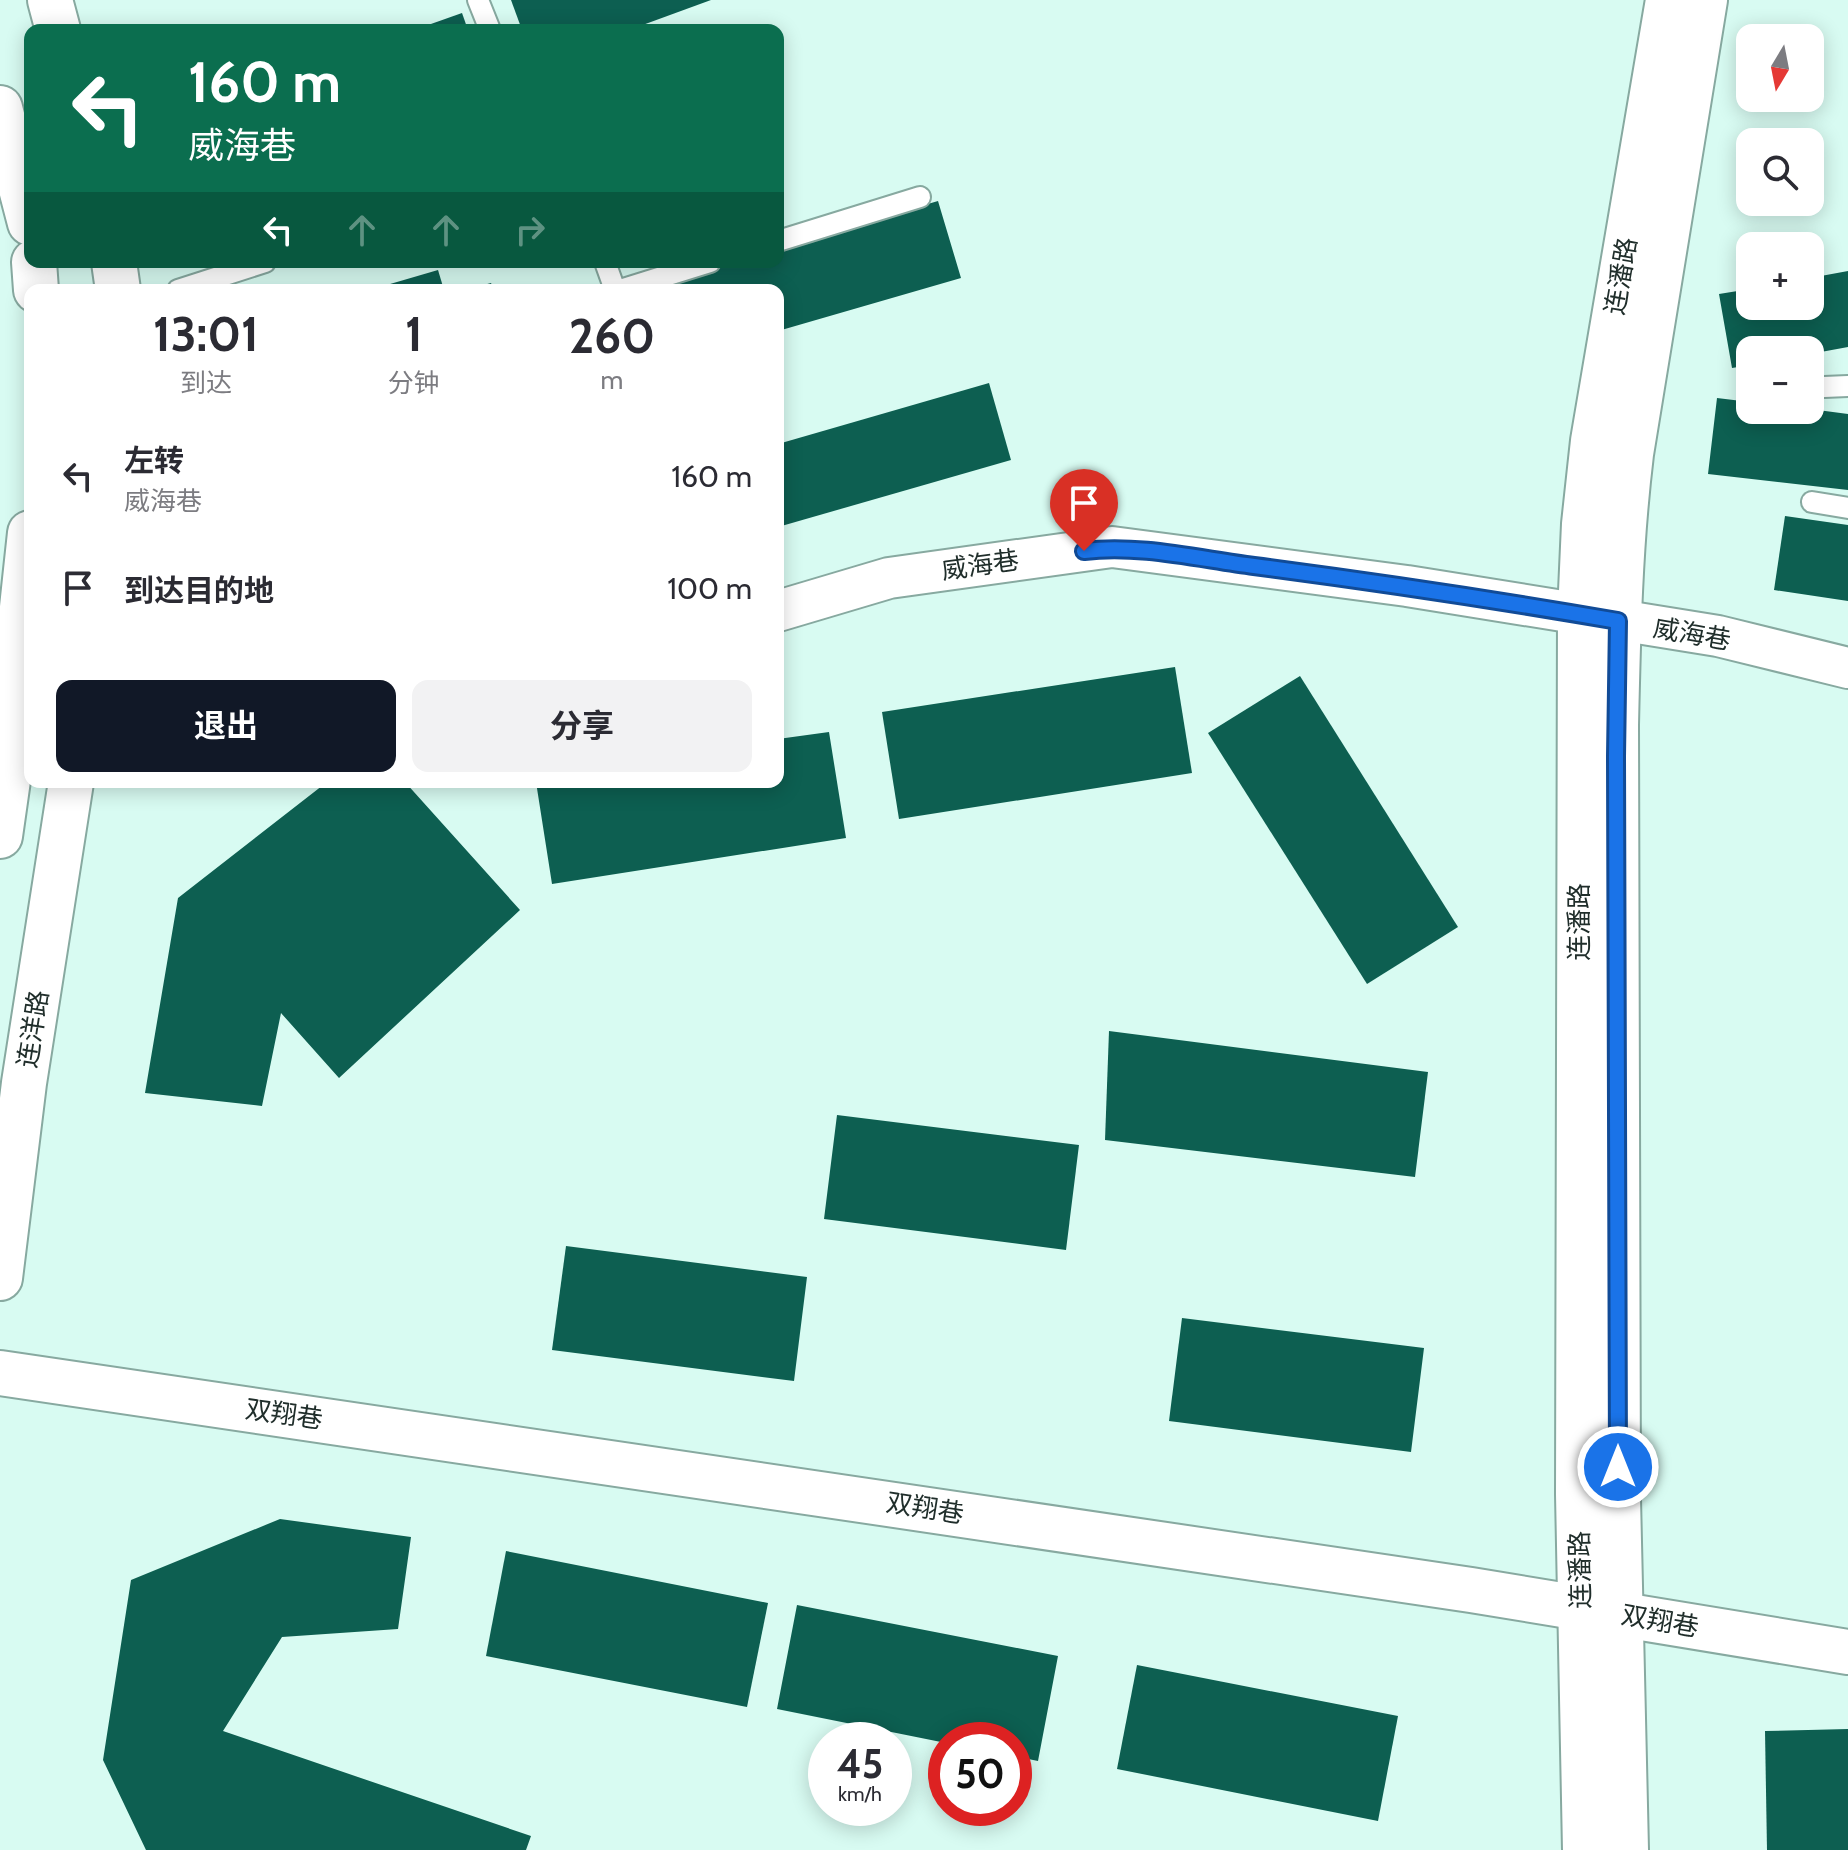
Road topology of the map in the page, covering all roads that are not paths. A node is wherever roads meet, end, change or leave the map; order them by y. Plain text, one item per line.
1 (50, 0) edge
2 (478, 0) edge
3 (1668, 0) edge
4 (1705, 0) edge
5 (56, 24) edge
6 (488, 24) edge
7 (0, 108) edge
8 (920, 197) dead end
9 (24, 200) edge
10 (784, 239) edge
11 (246, 268) edge
12 (690, 268) edge
13 (197, 284) edge
14 (638, 284) edge
15 (1848, 386) edge
16 (1824, 387) dead end
17 (1812, 502) dead end
18 (1848, 508) edge
19 (24, 560) edge
20 (784, 609) edge
21 (1599, 618) junction
22 (10, 624) edge
23 (1848, 668) edge
24 (70, 788) edge
25 (0, 836) edge
26 (0, 1278) edge
27 (0, 1373) edge
28 (1601, 1611) junction
29 (1848, 1652) edge
30 (1585, 1850) edge
31 (1626, 1850) edge

1 - 5 main road
2 - 6 lane
3 - 21 main road, 连潘路
4 - 21 main road, 连潘路
7 - 9 main road
8 - 10 lane
11 - 13 lane
12 - 14 lane
15 - 16 lane
17 - 18 lane
19 - 22 main road
20 - 21 street, 威海巷
21 - 23 street, 威海巷
21 - 28 main road, 连潘路
22 - 25 main road
24 - 26 main road, 连洋路
27 - 28 main road, 双翔巷
28 - 29 main road, 双翔巷
28 - 30 main road, 连潘路
28 - 31 main road, 连潘路

